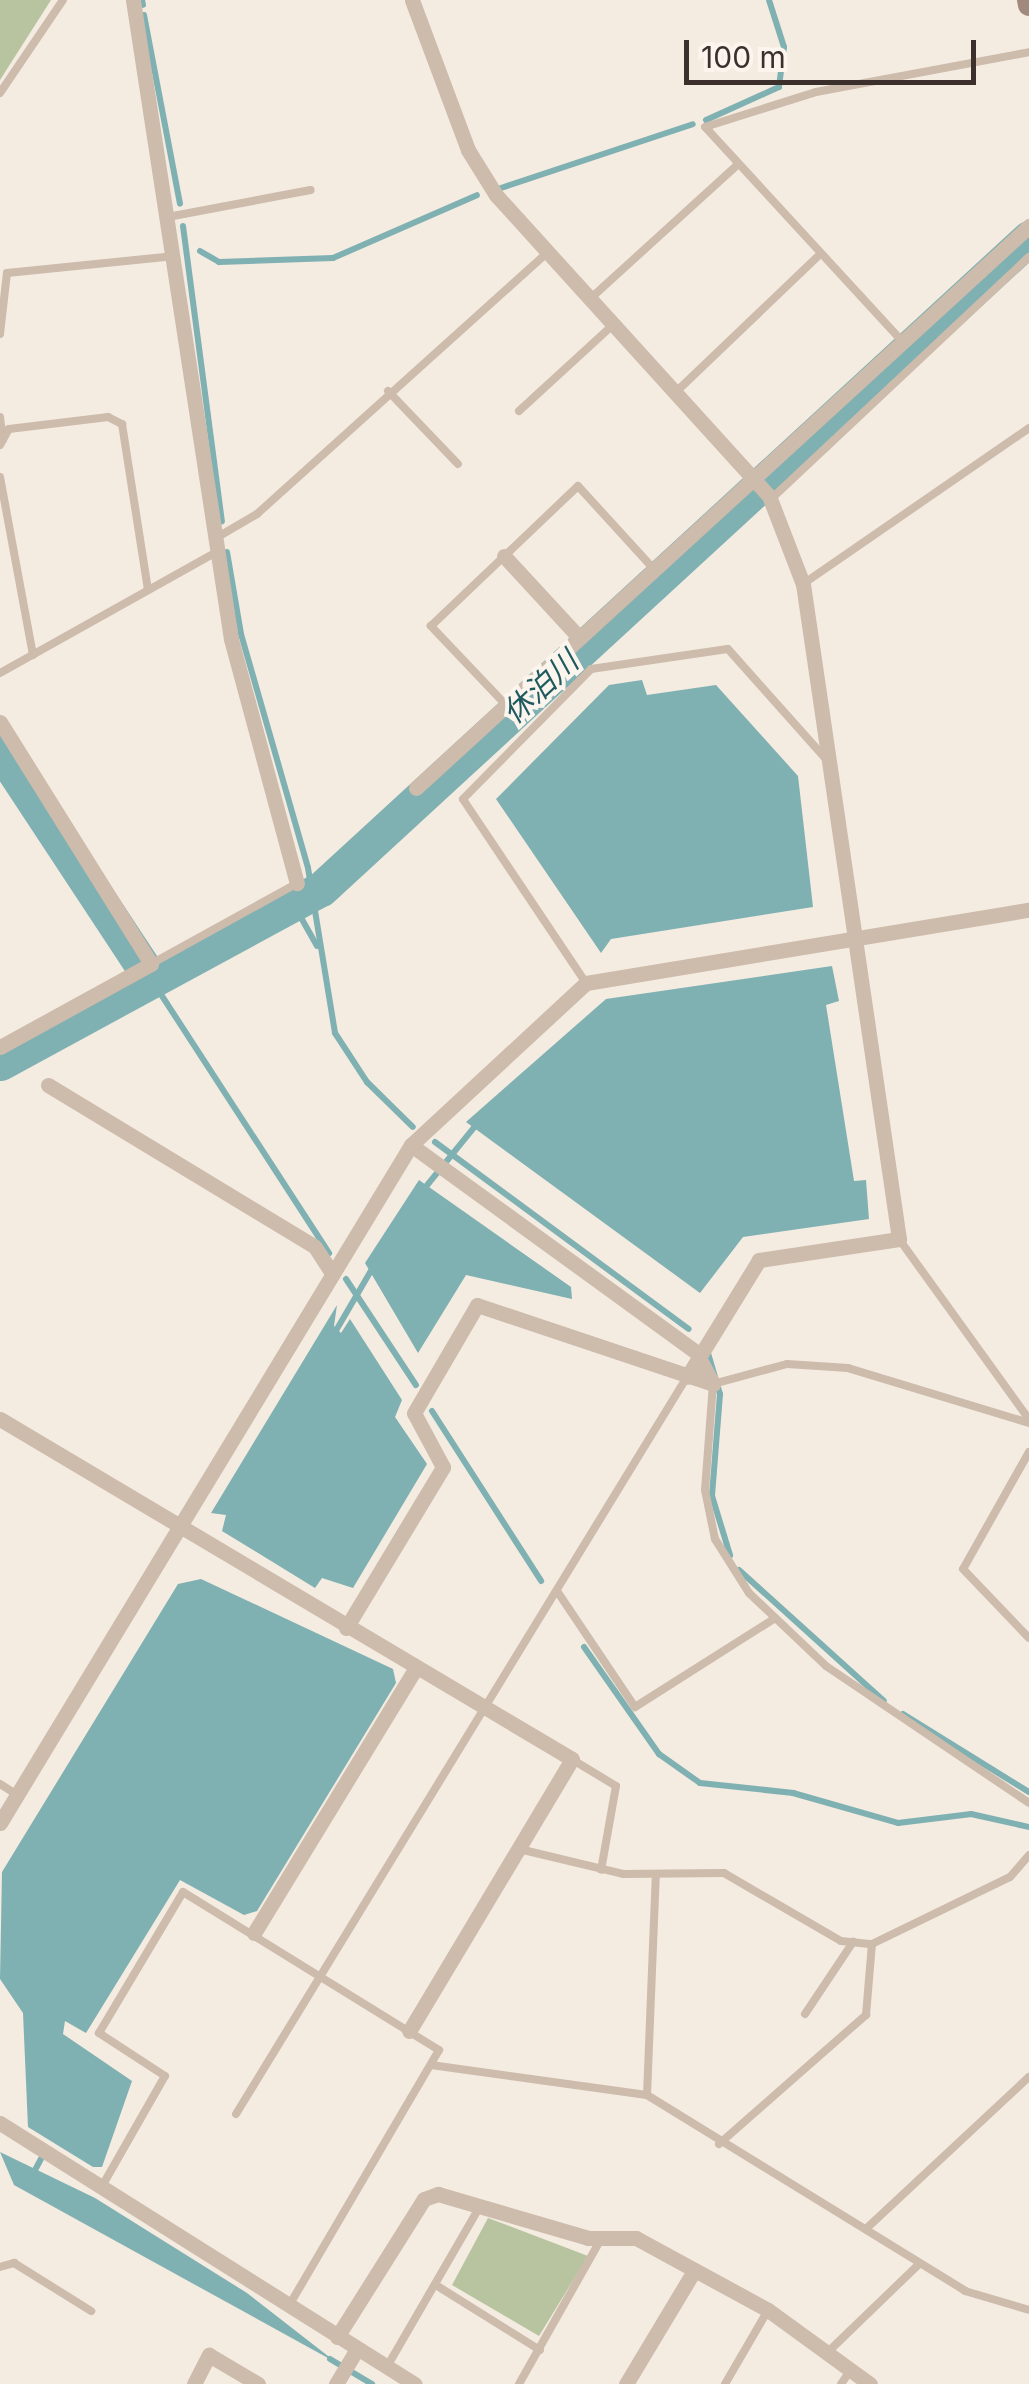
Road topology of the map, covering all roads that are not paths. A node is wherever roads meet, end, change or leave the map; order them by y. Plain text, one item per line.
1 (63, 0) edge
2 (133, 0) edge
3 (412, 0) edge
4 (1029, 52) edge
5 (0, 94) edge
6 (737, 165) junction
7 (312, 190) dead end
8 (173, 216) junction
9 (1029, 226) edge
10 (548, 251) junction
11 (178, 256) junction
12 (817, 257) junction
13 (1029, 257) edge
14 (591, 298) junction
15 (615, 323) junction
16 (0, 334) edge
17 (901, 340) junction
18 (388, 390) junction
19 (677, 391) junction
20 (519, 411) dead end
21 (0, 416) edge
22 (1029, 428) edge
23 (1, 442) edge
24 (458, 464) dead end
25 (0, 477) edge
26 (754, 478) junction
27 (769, 498) junction
28 (11, 527) junction
29 (0, 530) edge
30 (214, 546) junction
31 (504, 556) junction
32 (652, 567) junction
33 (803, 584) junction
34 (148, 590) junction
35 (577, 635) junction
36 (33, 655) junction
37 (0, 673) edge
38 (505, 704) junction
39 (0, 722) edge
40 (826, 759) junction
41 (416, 788) dead end
42 (297, 884) joint
43 (1029, 910) edge
44 (853, 940) junction
45 (151, 964) junction
46 (586, 983) junction
47 (1, 1041) edge
48 (48, 1085) dead end
49 (412, 1144) junction
50 (899, 1238) junction
51 (331, 1272) junction
52 (696, 1352) junction
53 (687, 1377) junction
54 (713, 1384) junction
55 (0, 1419) edge
56 (1029, 1421) edge
57 (1029, 1452) edge
58 (176, 1526) junction
59 (557, 1591) junction
60 (776, 1618) junction
61 (346, 1628) junction
62 (1029, 1638) edge
63 (414, 1669) junction
64 (486, 1710) junction
65 (572, 1759) junction
66 (0, 1784) edge
67 (16, 1794) junction
68 (1029, 1803) edge
69 (0, 1823) edge
70 (519, 1849) junction
71 (1029, 1854) edge
72 (601, 1870) junction
73 (656, 1875) junction
74 (254, 1933) junction
75 (853, 1942) junction
76 (872, 1944) junction
77 (321, 1977) junction
78 (805, 2014) dead end
79 (410, 2031) junction
80 (430, 2065) junction
81 (1029, 2078) edge
82 (647, 2095) junction
83 (236, 2114) dead end
84 (0, 2123) edge
85 (719, 2144) junction
86 (101, 2188) junction
87 (480, 2206) junction
88 (868, 2227) junction
89 (601, 2239) junction
90 (919, 2264) junction
91 (0, 2267) edge
92 (694, 2270) junction
93 (440, 2287) junction
94 (290, 2304) junction
95 (768, 2310) junction
96 (1029, 2310) edge
97 (91, 2311) dead end
98 (336, 2337) junction
99 (540, 2350) junction
100 (830, 2350) junction
101 (355, 2353) junction
102 (387, 2367) junction
103 (846, 2377) edge
104 (194, 2384) edge
105 (258, 2384) edge
106 (336, 2384) edge
107 (415, 2384) edge
108 (519, 2384) edge
109 (626, 2384) edge
110 (725, 2384) edge
111 (870, 2384) edge

1 - 5 lane
2 - 8 street
3 - 10 street
4 - 6 lane
6 - 12 lane
6 - 14 lane
7 - 8 lane
8 - 11 street
9 - 17 street
10 - 14 street
10 - 18 lane
11 - 16 lane
11 - 30 street
12 - 17 lane
12 - 19 lane
13 - 27 lane
14 - 15 street
15 - 19 street
15 - 20 lane
17 - 26 street
18 - 24 lane
18 - 30 lane
19 - 26 street
21 - 23 lane
22 - 33 lane
23 - 34 lane
25 - 28 lane
26 - 27 street
26 - 32 street
27 - 33 street
28 - 29 lane
28 - 36 lane
30 - 34 lane
30 - 42 street
31 - 32 lane
31 - 35 street
31 - 38 lane
32 - 35 street
33 - 40 street
34 - 36 lane
35 - 38 street
36 - 37 lane
38 - 41 street
39 - 45 street
40 - 44 street
40 - 46 lane
42 - 45 lane
43 - 44 street
44 - 46 street
44 - 50 street
45 - 47 street
46 - 49 street
48 - 51 street
49 - 51 street
49 - 52 street
50 - 52 street
50 - 56 lane
51 - 58 street
52 - 53 street
52 - 54 street
53 - 54 street
53 - 59 lane
53 - 61 street
54 - 56 lane
54 - 60 lane
55 - 58 street
57 - 62 lane
58 - 61 street
58 - 67 street
59 - 60 lane
59 - 64 lane
60 - 68 lane
61 - 63 street
63 - 64 street
63 - 74 street
64 - 65 street
64 - 77 lane
65 - 70 street
65 - 72 lane
66 - 67 lane
67 - 69 street
70 - 72 lane
70 - 79 street
71 - 76 lane
72 - 73 lane
73 - 75 lane
73 - 82 lane
74 - 77 lane
74 - 86 lane
75 - 76 lane
75 - 78 lane
76 - 85 lane
77 - 79 lane
77 - 83 lane
79 - 80 lane
80 - 82 lane
80 - 94 lane
81 - 88 lane
82 - 85 lane
84 - 86 street
85 - 88 lane
86 - 94 street
87 - 89 street
87 - 93 lane
87 - 98 street
88 - 90 lane
89 - 92 street
89 - 99 lane
90 - 96 lane
90 - 100 lane
91 - 97 lane
92 - 95 street
92 - 109 street
93 - 99 lane
93 - 102 lane
94 - 98 street
95 - 100 street
95 - 110 lane
98 - 101 street
99 - 108 lane
100 - 103 street
101 - 102 street
101 - 106 street
102 - 107 street
103 - 111 street
104 - 105 street

